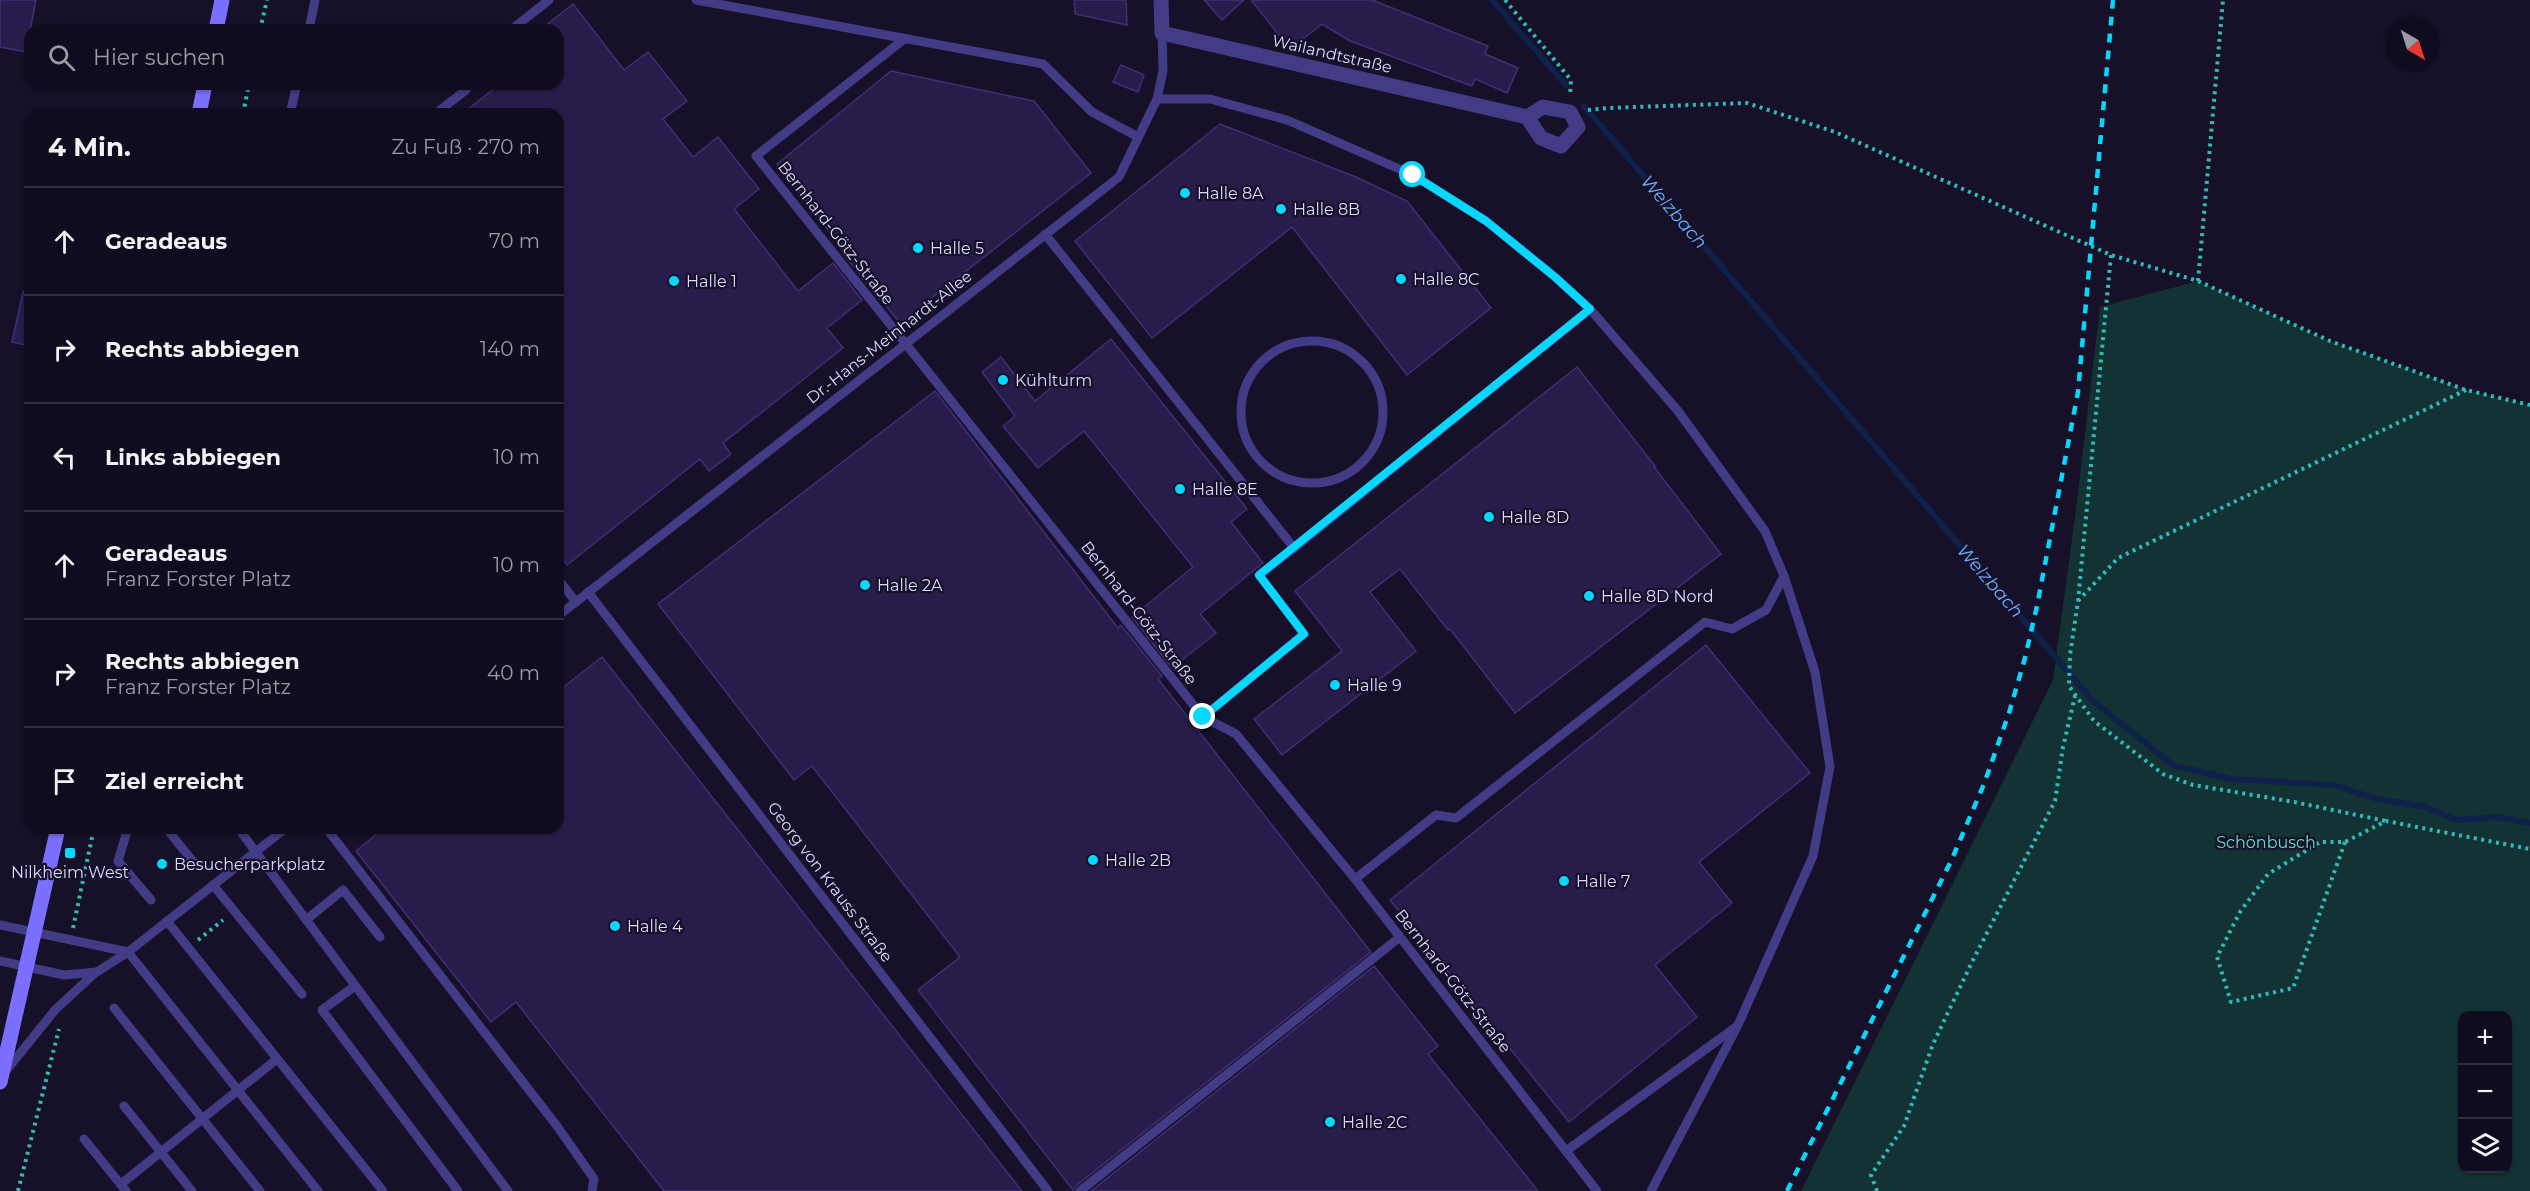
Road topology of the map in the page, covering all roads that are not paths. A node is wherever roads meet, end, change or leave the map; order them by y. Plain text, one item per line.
1 (222, 0) edge
2 (315, 0) edge
3 (549, 0) edge
4 (696, 0) edge
5 (1161, 0) edge
6 (217, 24) edge
7 (310, 24) edge
8 (519, 24) edge
9 (1162, 33) junction
10 (903, 40) junction
11 (204, 90) edge
12 (296, 90) edge
13 (466, 90) edge
14 (1157, 99) junction
15 (201, 108) edge
16 (291, 108) edge
17 (443, 108) edge
18 (1527, 117) junction
19 (1138, 137) junction
20 (1045, 234) junction
21 (1590, 309) junction
22 (905, 344) junction
23 (1359, 467) joint
24 (1294, 548) junction
25 (1784, 576) junction
26 (564, 587) edge
27 (588, 592) junction
28 (576, 602) junction
29 (564, 611) edge
30 (1203, 717) junction
31 (57, 834) edge
32 (126, 834) edge
33 (171, 834) edge
34 (242, 834) edge
35 (278, 834) edge
36 (331, 834) edge
37 (256, 852) junction
38 (195, 864) dead end
39 (1355, 879) junction
40 (213, 885) junction
41 (151, 900) dead end
42 (306, 920) junction
43 (167, 921) junction
44 (0, 925) edge
45 (34, 933) junction
46 (1400, 937) junction
47 (380, 938) dead end
48 (128, 952) junction
49 (0, 961) edge
50 (26, 966) junction
51 (97, 972) junction
52 (356, 986) junction
53 (302, 994) dead end
54 (114, 1008) dead end
55 (1738, 1026) junction
56 (277, 1059) junction
57 (1, 1079) edge
58 (238, 1090) junction
59 (124, 1106) dead end
60 (203, 1119) junction
61 (84, 1139) dead end
62 (1566, 1151) junction
63 (161, 1152) junction
64 (123, 1188) edge
65 (192, 1191) edge
66 (260, 1191) edge
67 (318, 1191) edge
68 (382, 1191) edge
69 (458, 1191) edge
70 (508, 1191) edge
71 (592, 1191) edge
72 (1047, 1191) edge
73 (1080, 1191) edge
74 (1597, 1191) edge
75 (1652, 1191) edge

1 - 6 main road
2 - 7 lane
3 - 8 lane
4 - 10 lane
5 - 9 street
9 - 14 lane, Dr.-Hans-Meinhardt-Allee
9 - 18 street, Wailandtstraße
10 - 19 lane
10 - 22 lane, Bernhard-Götz-Straße
11 - 15 main road
12 - 16 lane
13 - 17 lane
14 - 19 lane, Dr.-Hans-Meinhardt-Allee
14 - 21 lane
18 - 18 street, Wailandtstraße
19 - 20 lane, Dr.-Hans-Meinhardt-Allee
20 - 22 lane, Dr.-Hans-Meinhardt-Allee
20 - 24 lane
21 - 24 lane
21 - 25 lane
22 - 27 lane, Dr.-Hans-Meinhardt-Allee
22 - 30 lane, Bernhard-Götz-Straße
23 - 23 lane
24 - 30 lane
25 - 39 lane
25 - 55 lane
26 - 28 lane
27 - 28 lane, Dr.-Hans-Meinhardt-Allee
27 - 72 lane, Georg von Krauss Straße
28 - 29 lane, Dr.-Hans-Meinhardt-Allee
30 - 39 lane, Bernhard-Götz-Straße
31 - 45 main road
32 - 41 lane
33 - 38 lane
34 - 37 lane
35 - 37 lane
36 - 71 lane
37 - 40 lane
37 - 42 lane
39 - 46 lane, Bernhard-Götz-Straße
40 - 43 lane
40 - 53 lane
42 - 47 lane
42 - 52 lane
43 - 48 lane
43 - 56 lane
44 - 45 lane
45 - 48 lane
45 - 50 main road
46 - 62 lane, Bernhard-Götz-Straße
46 - 73 lane
48 - 51 lane
48 - 58 lane
49 - 50 lane
50 - 51 lane
50 - 57 main road
51 - 57 lane
52 - 69 lane
52 - 70 lane
54 - 60 lane
55 - 62 lane
55 - 75 lane
56 - 58 lane
56 - 68 lane
58 - 60 lane
58 - 67 lane
59 - 63 lane
60 - 63 lane
60 - 66 lane
61 - 64 lane
62 - 74 lane, Bernhard-Götz-Straße
63 - 64 lane
63 - 65 lane

